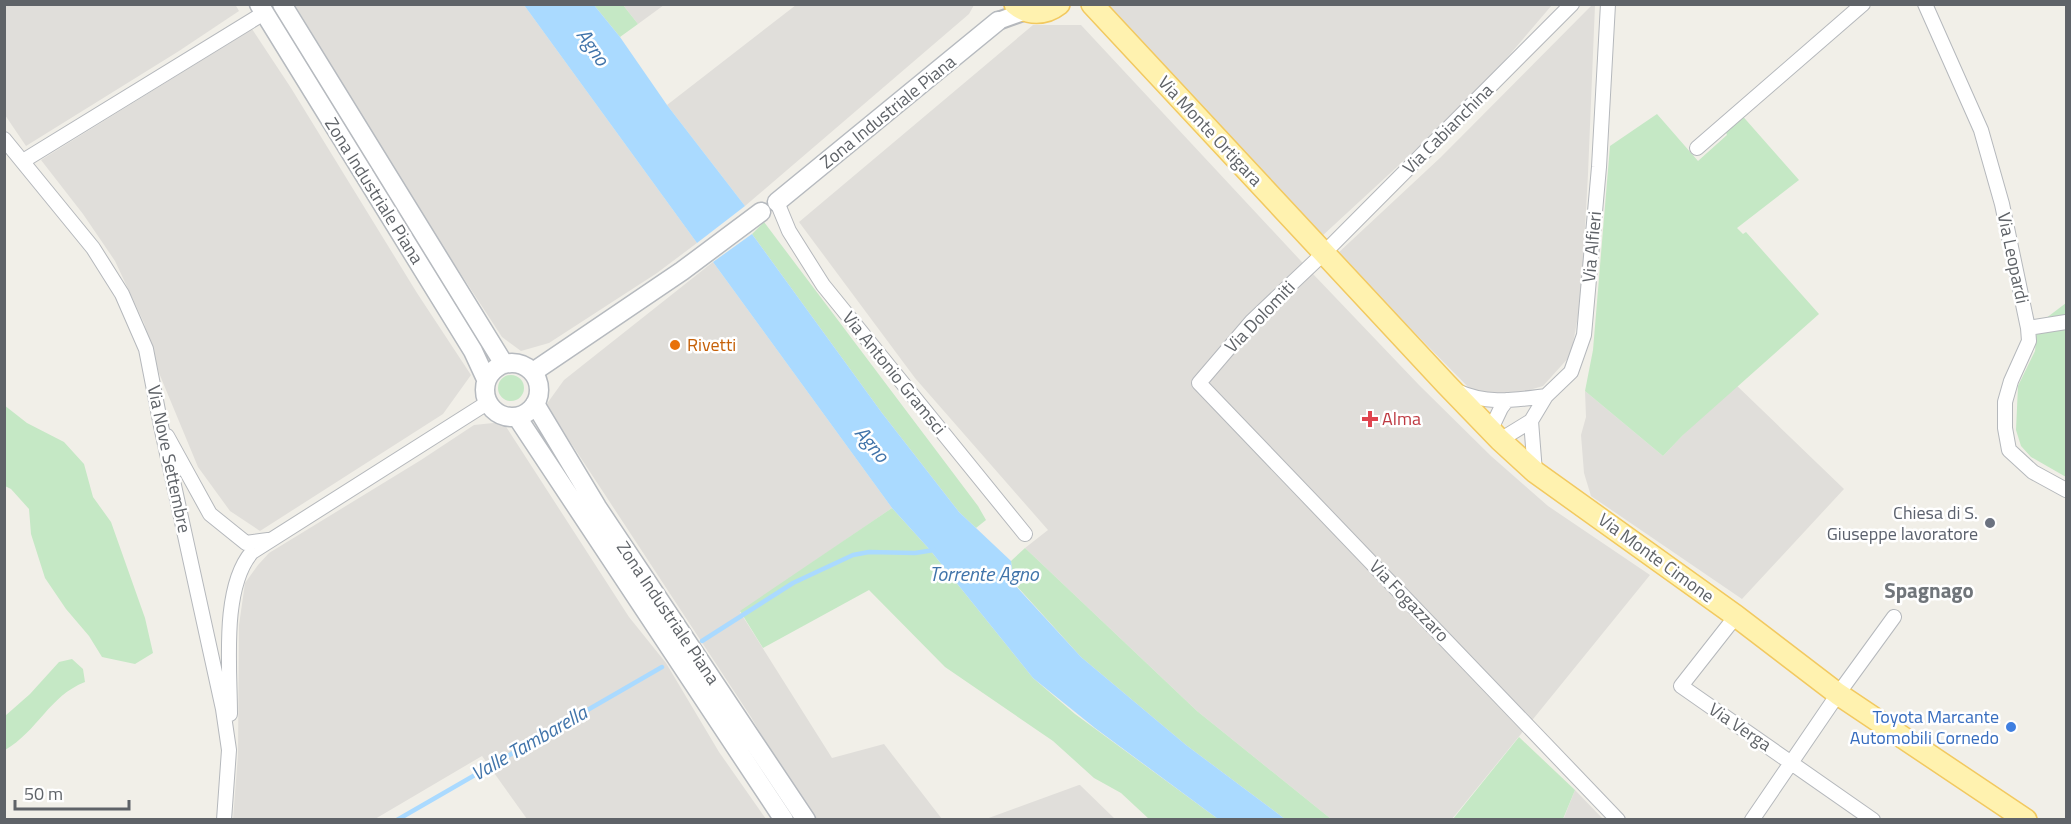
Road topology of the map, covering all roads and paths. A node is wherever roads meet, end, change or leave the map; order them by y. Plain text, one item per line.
1 (282, 4) edge
2 (1059, 4) edge
3 (1072, 4) edge
4 (1572, 4) edge
5 (1608, 4) edge
6 (1863, 4) edge
7 (1925, 4) edge
8 (1094, 7) edge
9 (1020, 8) edge
10 (261, 9) edge
11 (1000, 13) edge
12 (4, 139) edge
13 (1697, 148) dead end
14 (23, 161) junction
15 (777, 202) junction
16 (761, 212) joint
17 (1324, 253) junction
18 (2067, 322) edge
19 (2028, 328) junction
20 (504, 364) junction
21 (533, 372) junction
22 (486, 379) junction
23 (1199, 383) joint
24 (1450, 388) junction
25 (1546, 396) junction
26 (1507, 400) junction
27 (487, 403) junction
28 (535, 404) junction
29 (517, 417) junction
30 (1531, 421) junction
31 (161, 426) junction
32 (1496, 435) junction
33 (1534, 472) junction
34 (2067, 490) edge
35 (1025, 534) dead end
36 (274, 540) junction
37 (1736, 616) junction
38 (1894, 617) dead end
39 (1838, 694) junction
40 (230, 750) junction
41 (1791, 761) junction
42 (225, 819) edge
43 (784, 819) edge
44 (806, 819) edge
45 (1618, 819) edge
46 (1752, 819) edge
47 (1873, 819) edge
48 (2026, 819) edge

1 - 20 main road, Zona Industriale Piana
2 - 9 main road
3 - 8 main road
4 - 17 street, Via Cabianchina
5 - 25 street, Via Alfieri
6 - 13 street
7 - 19 street, Via Leopardi
8 - 17 main road, Via Monte Ortigara
9 - 11 street
10 - 14 street
10 - 22 main road, Zona Industriale Piana
11 - 15 main road, Zona Industriale Piana
12 - 14 street, Via Nove Settembre
14 - 31 street, Via Nove Settembre
15 - 16 street
15 - 35 street, Via Antonio Gramsci
16 - 21 main road
17 - 23 street, Via Dolomiti
17 - 24 main road, Via Monte Cimone
18 - 19 street
19 - 34 street, Via Leopardi
20 - 21 main road
20 - 22 main road
21 - 28 main road
22 - 27 main road, Zona Industriale Piana
23 - 45 street, Via Fogazzaro
24 - 26 street
24 - 32 main road, Via Monte Cimone
25 - 26 street
25 - 30 street, Via Alfieri
26 - 32 street
27 - 29 main road
27 - 36 street
28 - 29 main road
28 - 44 main road, Zona Industriale Piana
29 - 43 main road, Zona Industriale Piana
30 - 32 street
30 - 33 street
31 - 36 street
31 - 40 street, Via Nove Settembre
32 - 33 main road, Via Monte Cimone
33 - 37 main road, Via Monte Cimone
36 - 40 street
37 - 39 main road, Via Monte Cimone
37 - 41 street, Via Verga
38 - 39 street
39 - 41 street
39 - 48 main road, Via Monte Cimone
40 - 42 street, Via Nove Settembre
41 - 46 street
41 - 47 street, Via Verga

